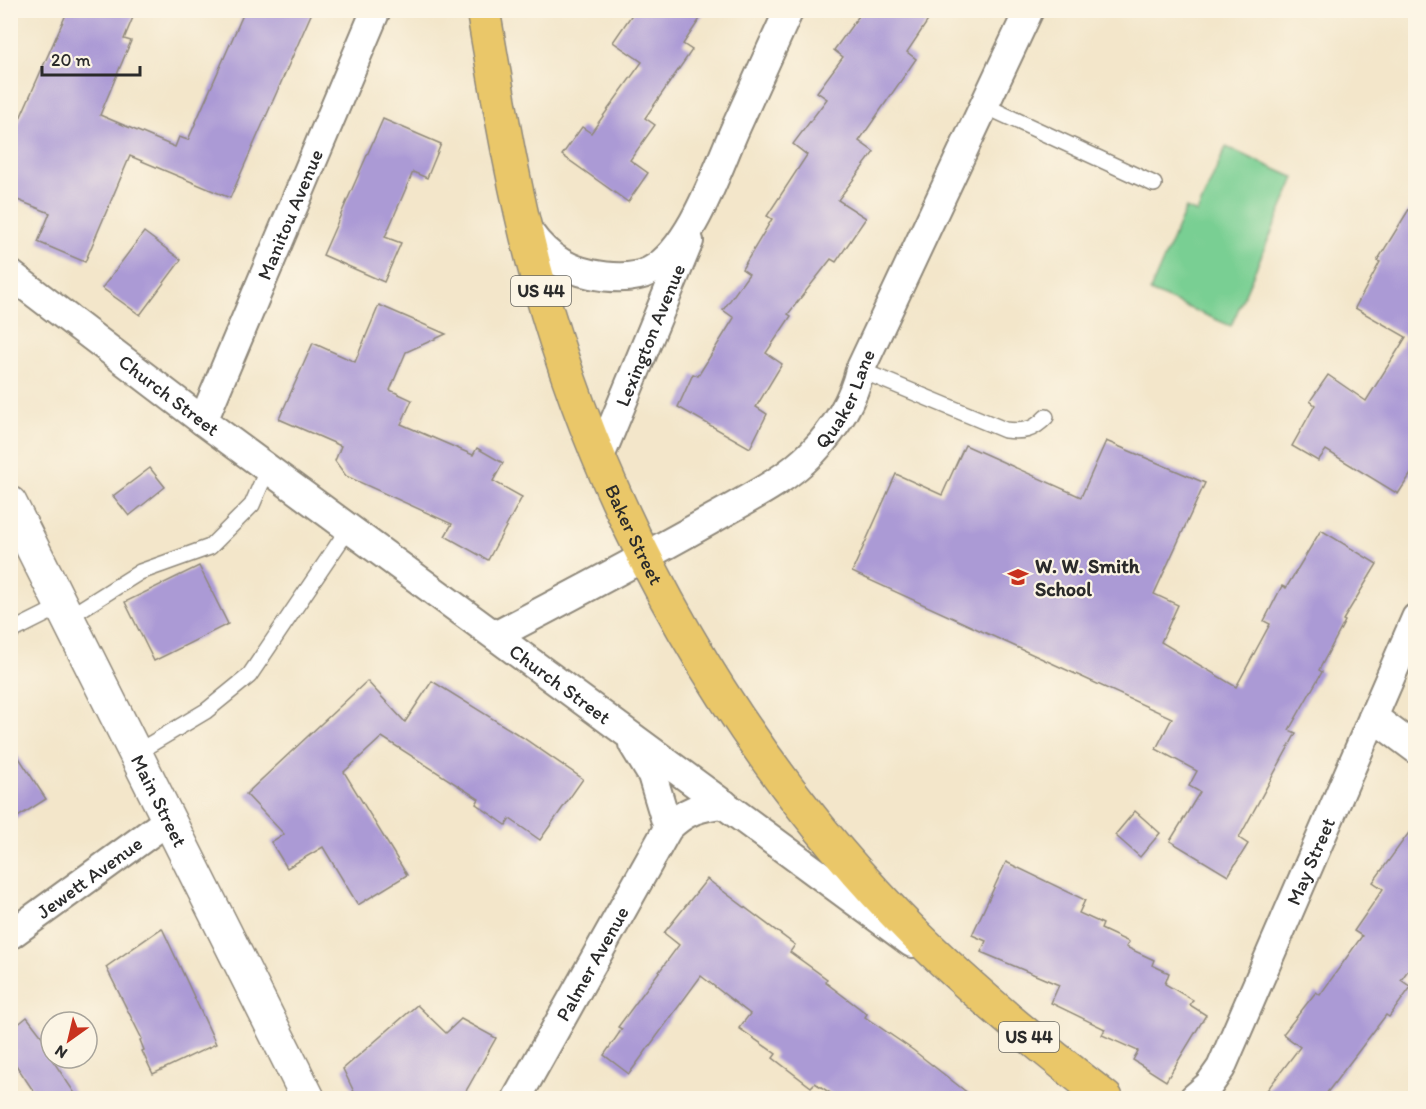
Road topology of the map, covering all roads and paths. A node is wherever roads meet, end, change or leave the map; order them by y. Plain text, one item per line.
1 (376, 10) edge
2 (483, 10) edge
3 (789, 10) edge
4 (1029, 10) edge
5 (983, 105) junction
6 (1154, 184) dead end
7 (699, 210) junction
8 (523, 222) junction
9 (10, 274) edge
10 (860, 370) junction
11 (1046, 417) dead end
12 (203, 421) junction
13 (599, 459) junction
14 (268, 468) junction
15 (10, 502) edge
16 (349, 528) junction
17 (644, 557) junction
18 (65, 612) junction
19 (1416, 618) edge
20 (10, 632) edge
21 (496, 635) junction
22 (1373, 717) junction
23 (627, 735) junction
24 (1416, 749) edge
25 (134, 754) junction
26 (724, 804) junction
27 (167, 821) junction
28 (668, 828) junction
29 (10, 935) edge
30 (955, 972) junction
31 (308, 1098) edge
32 (517, 1098) edge
33 (1106, 1098) edge
34 (1194, 1098) edge

1 - 12 street, Manitou Avenue
2 - 8 highway, Baker Street / US 44
3 - 7 street, Lexington Avenue
4 - 5 street, Quaker Lane
5 - 6 lane
5 - 10 street, Quaker Lane
7 - 8 street, Lexington Avenue
7 - 13 street, Lexington Avenue
8 - 13 highway, Baker Street / US 44
9 - 12 street, Church Street
10 - 11 lane
10 - 17 street, Quaker Lane
12 - 14 street, Church Street
13 - 17 highway, Baker Street / US 44
14 - 16 street, Church Street
14 - 18 lane
15 - 18 street, Main Street
16 - 21 street, Church Street
16 - 25 lane
17 - 21 street, Quaker Lane
17 - 30 highway, Baker Street / US 44
18 - 20 lane
18 - 25 street, Main Street
19 - 22 street, May Street
21 - 23 street, Church Street
22 - 24 street
22 - 34 street, May Street
23 - 26 street, Church Street
23 - 28 street
25 - 27 street, Main Street
26 - 28 street, Palmer Avenue
26 - 30 street, Church Street
27 - 29 street, Jewett Avenue
27 - 31 street, Main Street
28 - 32 street, Palmer Avenue
30 - 33 highway, Church Street / US 44

